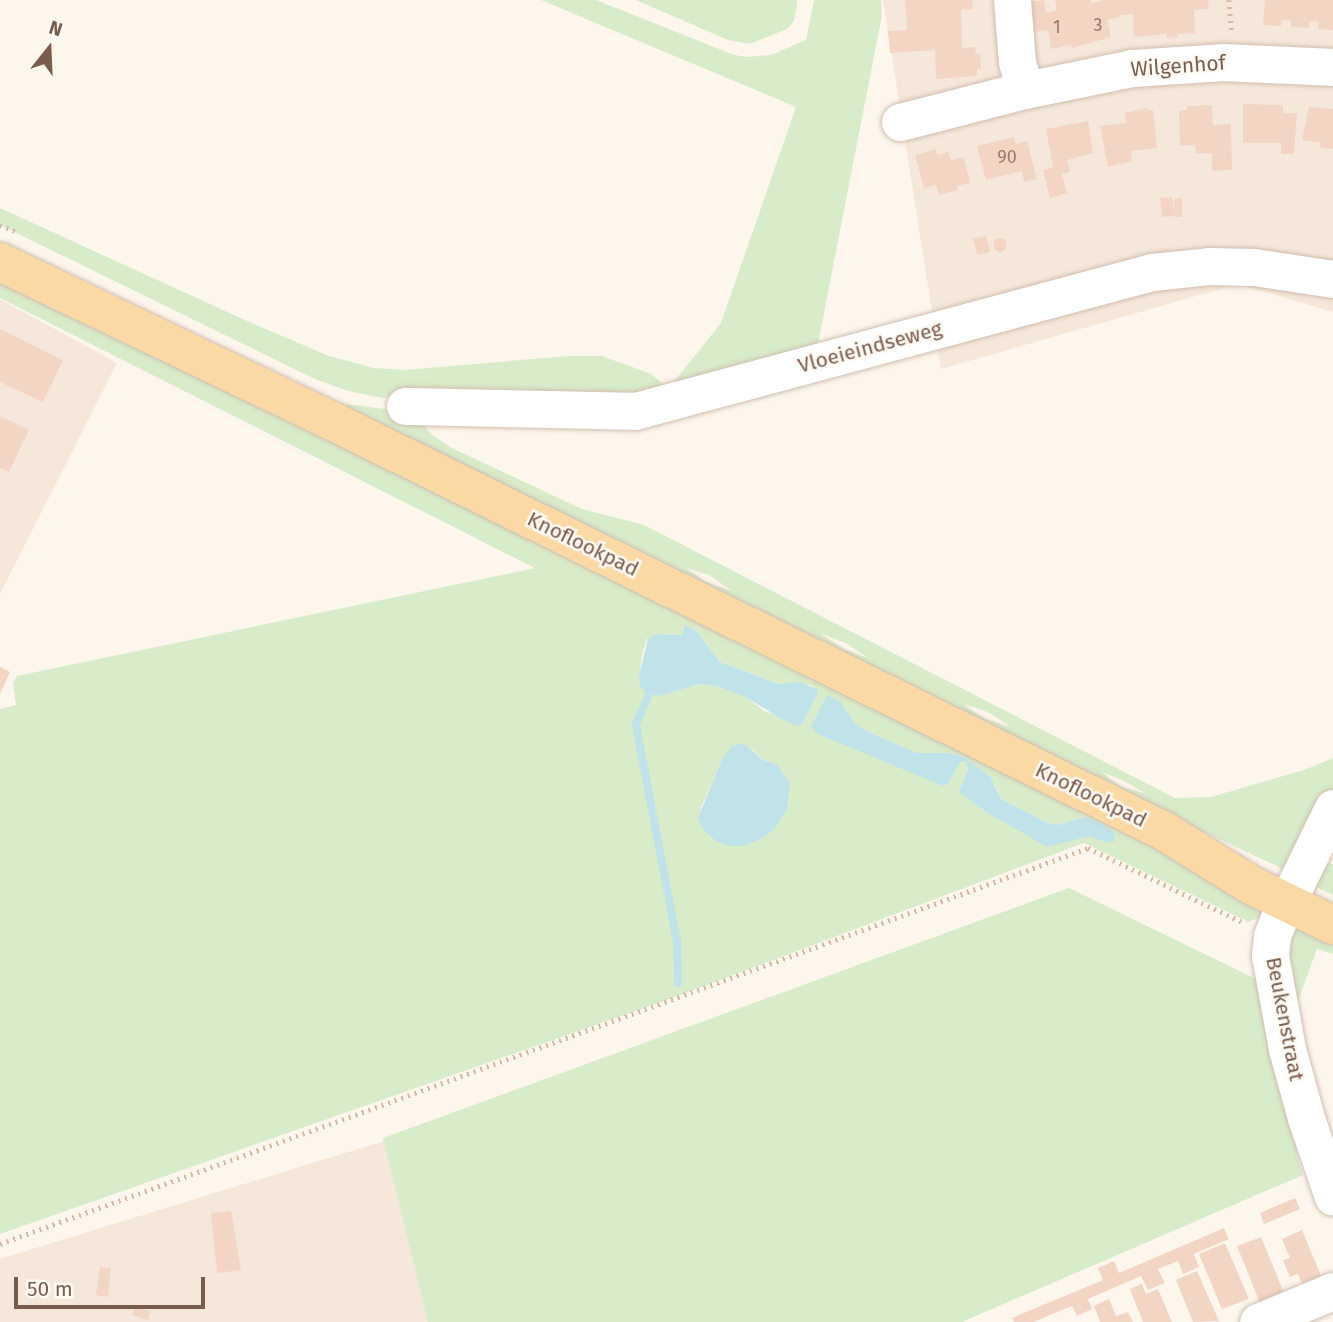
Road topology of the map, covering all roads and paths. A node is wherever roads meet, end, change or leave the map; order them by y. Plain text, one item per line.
1 (1012, 0) edge
2 (1333, 67) edge
3 (1025, 90) junction
4 (900, 122) dead end
5 (0, 262) edge
6 (1333, 279) edge
7 (405, 406) dead end
8 (1333, 808) edge
9 (1333, 902) edge
10 (1285, 908) junction
11 (1333, 925) edge
12 (1333, 1197) edge
13 (0, 1244) edge
14 (1333, 1290) edge
15 (1258, 1322) edge

1 - 3 street
2 - 3 street, Wilgenhof
3 - 4 street, Wilgenhof
5 - 10 main road, Knoflookpad
6 - 7 street, Vloeieindseweg
8 - 10 street, Beukenstraat
9 - 10 main road, Knoflookpad
10 - 11 main road, Knoflookpad
10 - 12 street, Beukenstraat
10 - 13 path
14 - 15 street

